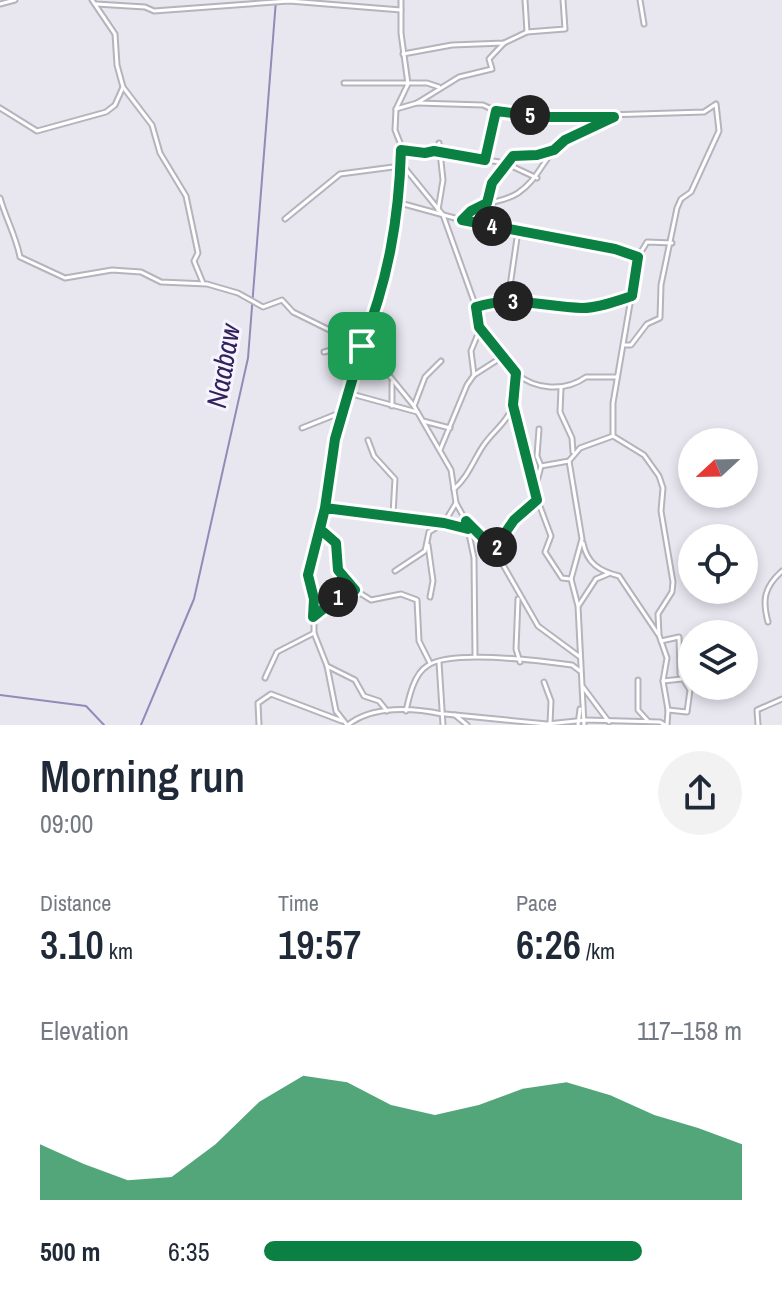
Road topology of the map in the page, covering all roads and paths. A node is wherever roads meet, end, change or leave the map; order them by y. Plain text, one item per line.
1 (15, 0) edge
2 (223, 0) edge
3 (401, 0) edge
4 (525, 0) edge
5 (563, 0) edge
6 (640, 0) edge
7 (302, 1) edge
8 (94, 2) edge
9 (0, 4) edge
10 (224, 7) junction
11 (401, 10) junction
12 (644, 24) dead end
13 (527, 32) junction
14 (504, 43) junction
15 (403, 54) junction
16 (344, 83) dead end
17 (408, 84) junction
18 (123, 87) junction
19 (440, 87) junction
20 (417, 103) junction
21 (0, 108) edge
22 (396, 109) junction
23 (496, 111) junction
24 (614, 117) junction
25 (439, 143) dead end
26 (401, 150) junction
27 (554, 150) junction
28 (443, 153) junction
29 (485, 160) junction
30 (400, 164) junction
31 (506, 164) junction
32 (537, 178) junction
33 (0, 198) edge
34 (399, 203) junction
35 (487, 203) junction
36 (438, 210) junction
37 (443, 215) junction
38 (285, 219) dead end
39 (462, 220) junction
40 (518, 231) junction
41 (672, 243) junction
42 (638, 257) junction
43 (204, 284) junction
44 (632, 296) junction
45 (508, 300) junction
46 (476, 307) junction
47 (480, 329) junction
48 (357, 343) junction
49 (624, 345) junction
50 (362, 346) junction
51 (324, 352) dead end
52 (502, 357) junction
53 (441, 361) dead end
54 (516, 373) junction
55 (474, 375) junction
56 (618, 377) junction
57 (393, 380) junction
58 (561, 387) junction
59 (348, 393) junction
60 (513, 405) junction
61 (392, 406) junction
62 (414, 406) junction
63 (342, 412) junction
64 (418, 412) junction
65 (423, 421) junction
66 (302, 428) dead end
67 (450, 428) junction
68 (539, 429) dead end
69 (613, 436) junction
70 (368, 440) dead end
71 (439, 451) junction
72 (573, 452) junction
73 (569, 461) junction
74 (541, 466) junction
75 (454, 489) junction
76 (534, 492) junction
77 (537, 500) junction
78 (456, 503) junction
79 (325, 508) junction
80 (392, 516) junction
81 (466, 521) junction
82 (444, 523) junction
83 (320, 529) junction
84 (468, 529) junction
85 (582, 539) junction
86 (427, 541) junction
87 (494, 549) junction
88 (395, 571) dead end
89 (782, 571) edge
90 (608, 574) junction
91 (571, 579) junction
92 (355, 590) junction
93 (516, 591) junction
94 (430, 597) dead end
95 (578, 606) junction
96 (313, 617) junction
97 (768, 622) dead end
98 (314, 633) junction
99 (659, 635) junction
100 (678, 637) edge
101 (661, 641) junction
102 (475, 656) junction
103 (580, 657) junction
104 (667, 658) junction
105 (678, 658) edge
106 (439, 662) junction
107 (520, 662) junction
108 (430, 664) junction
109 (327, 666) junction
110 (580, 671) junction
111 (265, 678) dead end
112 (678, 679) edge
113 (638, 680) dead end
114 (663, 681) junction
115 (544, 682) dead end
116 (582, 684) junction
117 (782, 699) edge
118 (690, 700) edge
119 (581, 707) junction
120 (668, 710) junction
121 (387, 711) junction
122 (406, 711) junction
123 (443, 714) junction
124 (455, 715) junction
125 (342, 721) junction
126 (648, 721) junction
127 (609, 722) junction
128 (581, 723) edge
129 (546, 724) edge
130 (621, 724) edge
131 (259, 725) edge
132 (348, 725) edge
133 (443, 725) edge
134 (467, 725) edge
135 (666, 725) edge
136 (758, 725) edge

1 - 9 street
2 - 10 street
3 - 11 street
4 - 13 street
5 - 13 street
6 - 12 street
7 - 10 street
7 - 11 street
8 - 10 street
8 - 18 street
11 - 15 street
13 - 14 street
14 - 15 street
14 - 19 street
15 - 17 street
16 - 17 street
17 - 19 street
17 - 22 street
18 - 21 street
18 - 43 street
19 - 20 street
20 - 22 street
20 - 23 street
22 - 26 street
23 - 24 street
23 - 29 street
24 - 27 street
24 - 41 street
25 - 28 street
26 - 28 street
26 - 30 street
27 - 31 street
27 - 32 street
28 - 29 street
28 - 36 street
29 - 31 street
30 - 34 street
30 - 36 street
30 - 38 street
31 - 32 street
31 - 35 street
32 - 35 street
33 - 43 street
34 - 37 street
34 - 50 street
35 - 39 street
36 - 37 street
37 - 39 street
37 - 46 street
39 - 40 street
40 - 42 street
40 - 45 street
41 - 42 street
41 - 49 street
42 - 44 street
43 - 48 street
44 - 45 street
44 - 49 street
45 - 46 street
46 - 47 street
47 - 52 street
47 - 55 street
48 - 50 street
48 - 51 street
49 - 56 street
50 - 57 street
50 - 59 street
52 - 54 street
52 - 55 street
53 - 62 street
54 - 58 street
54 - 60 street
55 - 67 street
56 - 58 street
56 - 69 street
57 - 61 street
57 - 62 street
58 - 72 street
59 - 61 street
59 - 63 street
60 - 75 street
60 - 76 street
61 - 64 street
62 - 64 street
63 - 66 street
63 - 79 street
64 - 65 street
65 - 67 street
65 - 71 street
67 - 71 street
68 - 74 street
69 - 72 street
69 - 99 street
70 - 80 street
71 - 75 street
72 - 73 street
73 - 74 street
73 - 85 street
74 - 76 street
75 - 78 street
76 - 77 street
77 - 87 street
77 - 91 street
78 - 81 street
78 - 82 street
79 - 80 street
79 - 83 street
80 - 82 street
81 - 84 street
81 - 87 street
82 - 84 street
82 - 86 street
83 - 92 street
83 - 96 street
84 - 102 street
85 - 90 street
85 - 91 street
86 - 88 street
86 - 94 street
87 - 93 street
89 - 97 street
90 - 95 street
90 - 99 street
91 - 95 street
92 - 96 street
92 - 108 street
93 - 103 street
93 - 107 street
95 - 103 street
96 - 98 street
98 - 109 street
98 - 111 street
99 - 101 street
100 - 101 street
101 - 104 street
102 - 106 street
102 - 107 street
103 - 110 street
104 - 105 street
104 - 114 street
106 - 108 street
106 - 123 street
107 - 110 street
108 - 122 street
109 - 121 street
109 - 125 street
110 - 116 street
112 - 114 street
113 - 126 street
114 - 120 street
115 - 129 street
116 - 119 street
116 - 127 street
117 - 136 street
118 - 120 street
119 - 128 street
119 - 128 street
120 - 135 street
121 - 122 street
121 - 132 street
122 - 123 street
123 - 124 street
123 - 133 street
124 - 129 street
124 - 134 street
125 - 131 street
125 - 132 street
126 - 130 street
126 - 135 street
127 - 128 street
127 - 130 street
128 - 129 street

